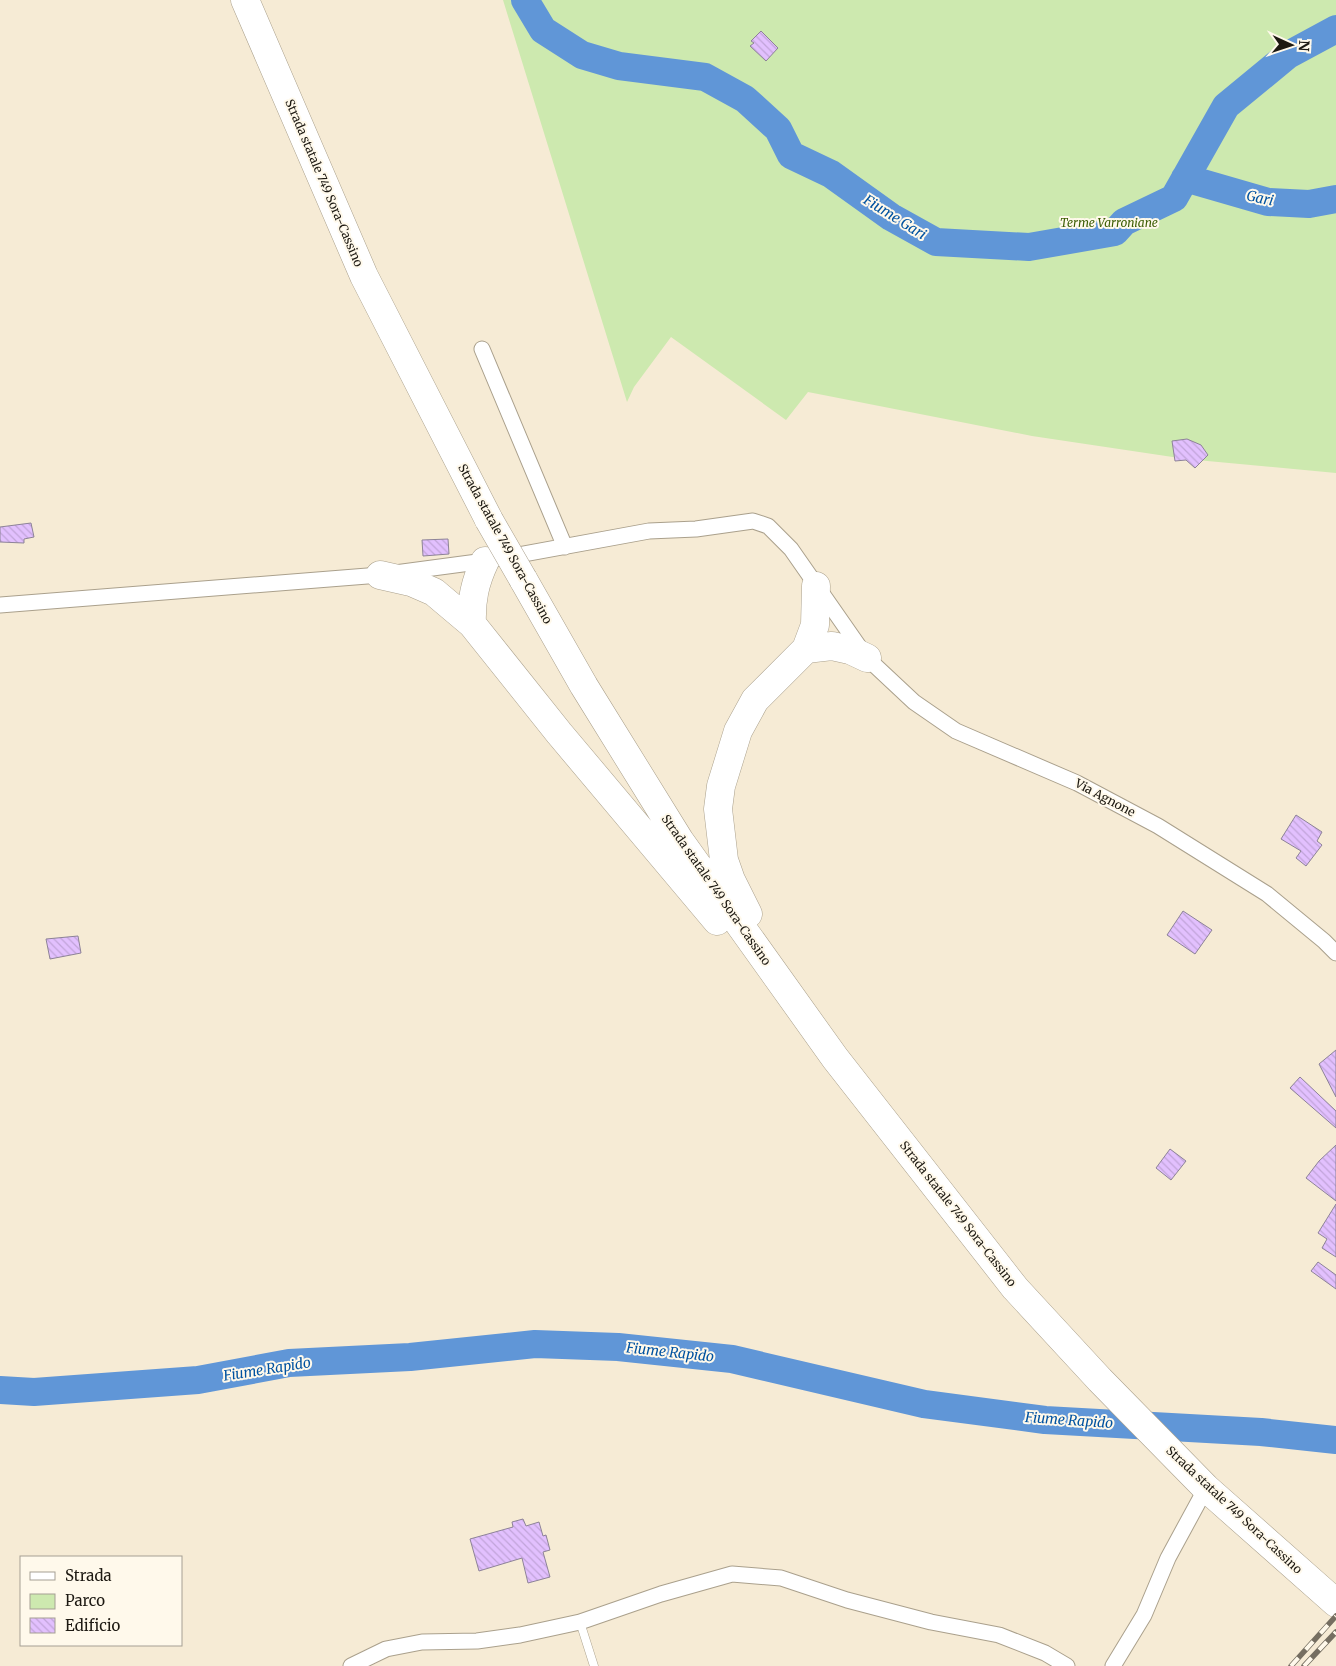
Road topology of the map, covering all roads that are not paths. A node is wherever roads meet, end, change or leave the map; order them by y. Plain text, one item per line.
1 (245, 0) edge
2 (482, 349) dead end
3 (565, 547) junction
4 (485, 561) junction
5 (380, 576) junction
6 (816, 586) junction
7 (0, 605) edge
8 (472, 624) junction
9 (806, 649) junction
10 (867, 658) junction
11 (1336, 953) edge
12 (835, 1058) junction
13 (1206, 1488) junction
14 (1336, 1604) edge
15 (580, 1622) junction
16 (351, 1666) edge
17 (594, 1666) edge
18 (1067, 1666) edge
19 (1113, 1666) edge

1 - 12 highway, Strada statale 749 Sora-Cassino, bridge
2 - 3 street
3 - 4 street, Via Agnone
3 - 6 street, Via Agnone
4 - 5 street, Via Agnone
4 - 8 highway
5 - 7 street, Via Agnone
5 - 8 highway
6 - 9 highway
6 - 10 street, Via Agnone
8 - 12 highway
9 - 10 highway
9 - 12 highway
10 - 11 street, Via Agnone
12 - 13 highway, Strada statale 749 Sora-Cassino
13 - 14 highway, Strada statale 749 Sora-Cassino
13 - 19 street
15 - 16 street
15 - 17 lane
15 - 18 street

